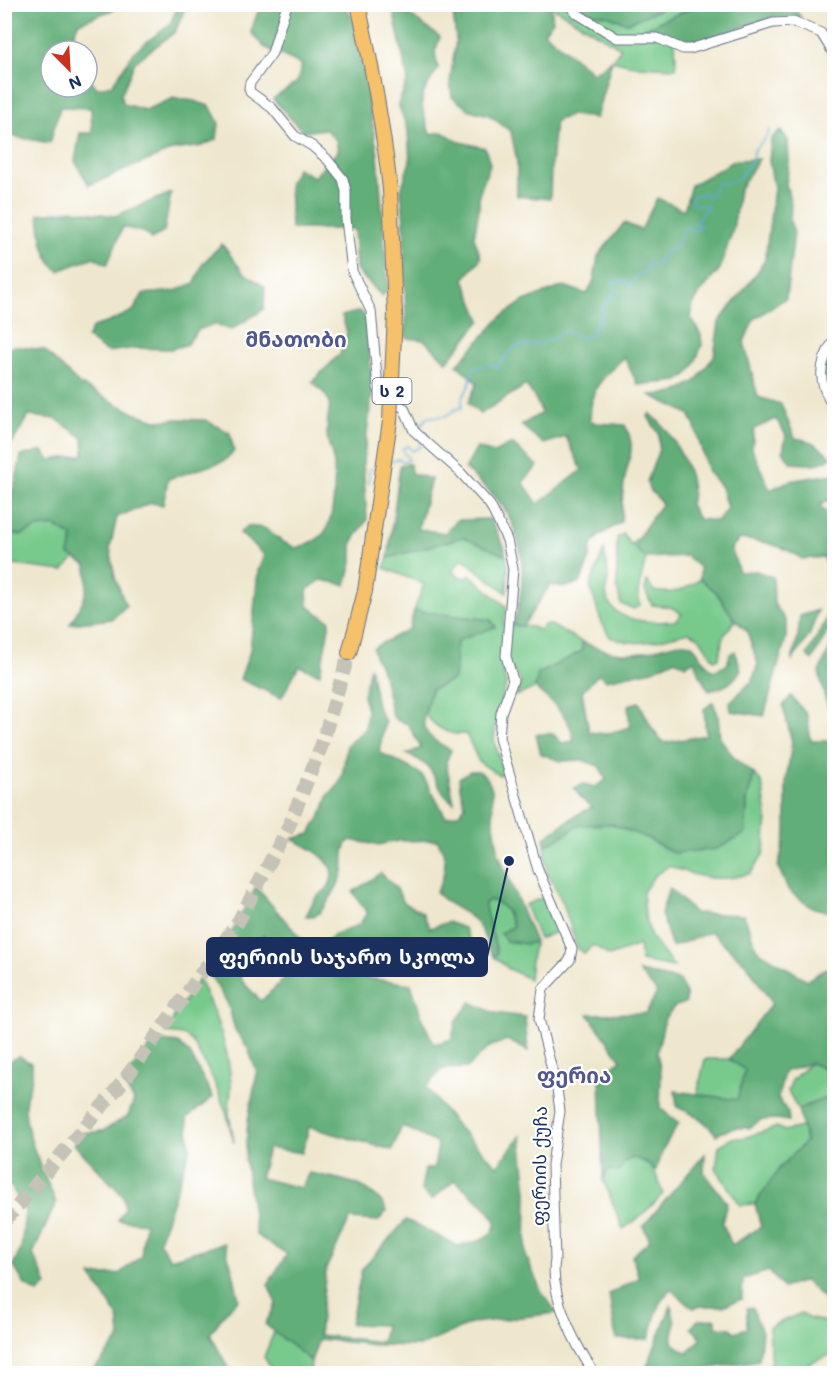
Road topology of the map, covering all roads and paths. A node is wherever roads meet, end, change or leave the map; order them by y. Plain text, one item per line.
1 (287, 4) edge
2 (358, 4) edge
3 (568, 4) edge
4 (834, 54) edge
5 (834, 340) edge
6 (834, 408) edge
7 (349, 653) tunnel mouth
8 (595, 1374) edge

1 - 8 street, ფერიის ქუჩა
2 - 7 highway, ს 2, bridge
3 - 4 street
5 - 6 street

